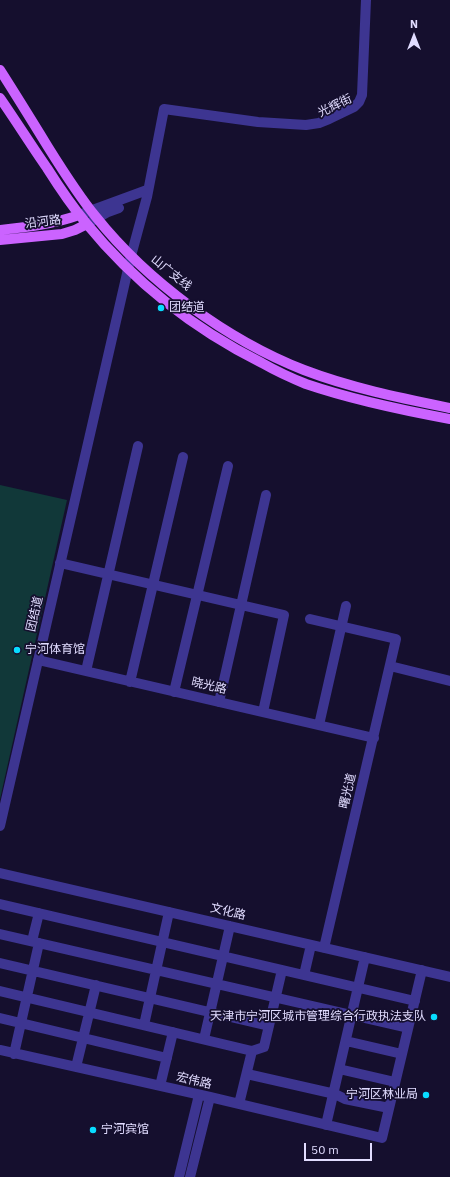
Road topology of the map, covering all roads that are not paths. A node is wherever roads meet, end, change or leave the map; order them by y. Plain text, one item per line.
1 (366, 0) edge
2 (371, 0) edge
3 (0, 70) edge
4 (0, 98) edge
5 (163, 112) junction
6 (147, 194) junction
7 (94, 214) junction
8 (79, 215) junction
9 (87, 224) junction
10 (0, 230) edge
11 (0, 240) edge
12 (130, 256) junction
13 (128, 269) junction
14 (450, 408) edge
15 (450, 419) edge
16 (138, 446) dead end
17 (182, 457) dead end
18 (228, 466) dead end
19 (266, 495) dead end
20 (60, 563) junction
21 (108, 574) junction
22 (153, 584) junction
23 (198, 595) junction
24 (241, 605) junction
25 (346, 606) dead end
26 (310, 619) dead end
27 (341, 626) junction
28 (38, 660) junction
29 (390, 666) junction
30 (86, 672) junction
31 (450, 681) edge
32 (130, 682) junction
33 (174, 692) junction
34 (219, 702) junction
35 (263, 712) junction
36 (319, 725) junction
37 (374, 738) junction
38 (0, 826) edge
39 (0, 873) edge
40 (0, 904) edge
41 (169, 912) junction
42 (39, 913) junction
43 (230, 926) junction
44 (0, 934) edge
45 (35, 942) junction
46 (163, 942) junction
47 (311, 945) junction
48 (324, 948) junction
49 (223, 956) junction
50 (365, 957) junction
51 (0, 963) edge
52 (33, 970) junction
53 (157, 970) junction
54 (282, 970) junction
55 (422, 970) junction
56 (304, 975) junction
57 (450, 977) edge
58 (217, 984) junction
59 (96, 985) junction
60 (358, 988) junction
61 (0, 991) edge
62 (26, 997) junction
63 (276, 997) junction
64 (150, 998) junction
65 (414, 1001) junction
66 (90, 1012) junction
67 (210, 1012) junction
68 (352, 1015) junction
69 (0, 1018) edge
70 (21, 1023) junction
71 (144, 1025) junction
72 (269, 1026) junction
73 (408, 1028) junction
74 (173, 1032) junction
75 (83, 1038) junction
76 (204, 1039) junction
77 (346, 1041) junction
78 (0, 1050) edge
79 (252, 1050) junction
80 (14, 1054) junction
81 (402, 1054) junction
82 (167, 1058) junction
83 (76, 1068) junction
84 (339, 1069) junction
85 (247, 1074) junction
86 (395, 1082) junction
87 (160, 1086) junction
88 (333, 1094) junction
89 (199, 1095) junction
90 (210, 1097) junction
91 (239, 1104) junction
92 (389, 1108) junction
93 (326, 1124) junction
94 (179, 1177) edge
95 (190, 1177) edge

1 - 5 street, 光辉街
2 - 5 street, 光辉街
3 - 7 main road, 山广支线
4 - 8 main road, 山广支线
5 - 6 street, 团结道
6 - 7 street
6 - 12 street, 团结道
7 - 8 street
7 - 9 street
7 - 12 main road, 山广支线
8 - 9 main road, 山广支线
8 - 10 main road, 沿河路
9 - 11 main road, 沿河路
9 - 13 main road, 山广支线
12 - 13 street, 团结道
12 - 14 main road, 山广支线
13 - 15 main road, 山广支线
13 - 20 street, 团结道
16 - 21 street
17 - 22 street
18 - 23 street
19 - 24 street
20 - 21 street
20 - 28 street, 团结道
21 - 22 street
21 - 30 street
22 - 23 street
22 - 32 street
23 - 24 street
23 - 33 street
24 - 34 street
24 - 35 street
25 - 27 street
26 - 27 street
27 - 29 street, 曙光道
27 - 36 street
28 - 30 street, 晓光路
28 - 38 street, 团结道
29 - 31 street
29 - 37 street, 曙光道
30 - 32 street, 晓光路
32 - 33 street, 晓光路
33 - 34 street, 晓光路
34 - 35 street, 晓光路
35 - 36 street, 晓光路
36 - 37 street, 晓光路
37 - 48 street, 曙光道
39 - 41 street, 文化路
40 - 42 street
41 - 43 street, 文化路
41 - 46 street
42 - 45 street
42 - 46 street
43 - 47 street, 文化路
43 - 49 street
44 - 45 street
45 - 52 street
45 - 53 street
46 - 49 street
46 - 53 street
47 - 48 street, 文化路
47 - 56 street
48 - 50 street, 文化路
49 - 54 street
49 - 58 street
50 - 55 street, 文化路
50 - 60 street
51 - 52 street
52 - 59 street
52 - 62 street
53 - 58 street
53 - 64 street
54 - 56 street
54 - 63 street
55 - 57 street, 文化路
55 - 65 street
56 - 60 street
58 - 63 street
58 - 67 street
59 - 64 street
59 - 66 street
60 - 65 street
60 - 68 street
61 - 62 street
62 - 66 street
62 - 70 street
63 - 68 street
63 - 72 street
64 - 67 street
64 - 71 street
65 - 73 street
66 - 71 street
66 - 75 street
67 - 72 street
67 - 76 street
68 - 73 street
68 - 77 street
69 - 70 street
70 - 75 street
70 - 80 street
71 - 74 street
72 - 79 street
73 - 81 street
74 - 76 street
74 - 82 street
75 - 82 street
75 - 83 street
76 - 79 street
77 - 81 street
77 - 84 street
78 - 80 street, 宏伟路
79 - 85 street
80 - 83 street, 宏伟路
81 - 86 street
82 - 87 street
83 - 87 street, 宏伟路
84 - 86 street
84 - 88 street
85 - 88 street
85 - 91 street
86 - 92 street
87 - 89 street, 宏伟路
88 - 92 street
88 - 93 street
89 - 90 street, 宏伟路
89 - 94 street
90 - 91 street, 宏伟路
90 - 95 street
91 - 93 street, 宏伟路
92 - 93 street, 宏伟路

